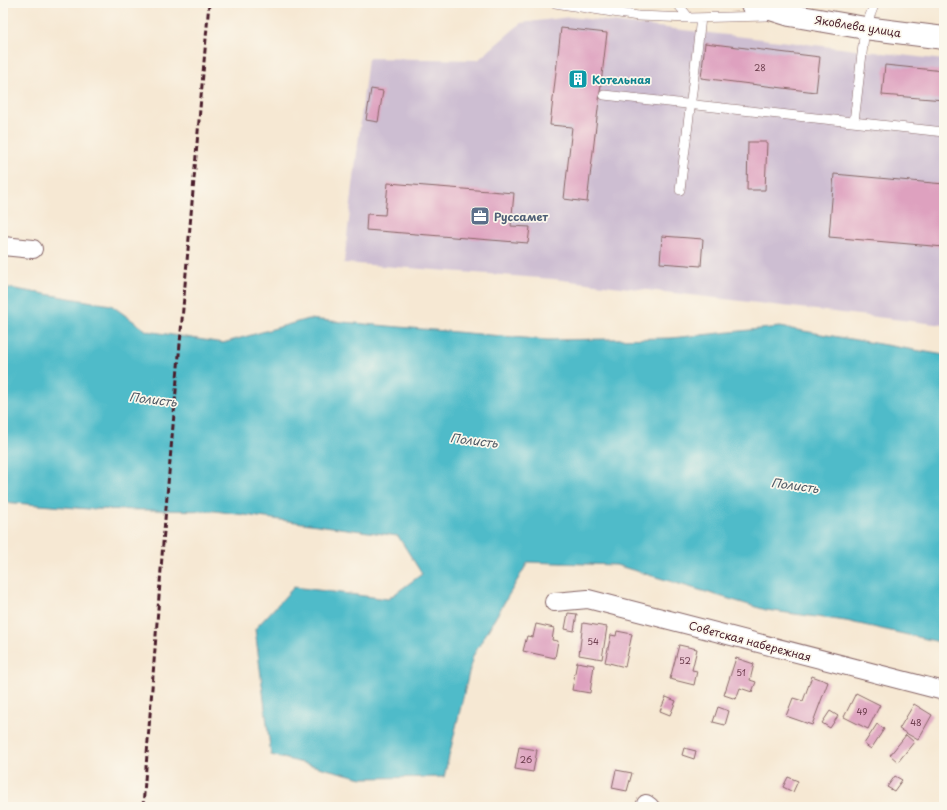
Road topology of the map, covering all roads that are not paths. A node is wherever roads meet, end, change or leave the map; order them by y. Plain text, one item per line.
1 (555, 3) edge
2 (677, 3) edge
3 (750, 3) edge
4 (875, 3) edge
5 (790, 9) edge
6 (689, 18) junction
7 (701, 18) junction
8 (865, 28) junction
9 (944, 38) edge
10 (604, 95) dead end
11 (690, 104) junction
12 (854, 122) junction
13 (944, 132) edge
14 (680, 190) dead end
15 (3, 246) edge
16 (33, 250) dead end
17 (554, 602) dead end
18 (944, 691) edge

1 - 6 lane
2 - 6 lane
3 - 5 street, Яковлева улица
4 - 8 lane
5 - 7 lane
5 - 8 street, Яковлева улица
6 - 7 lane
7 - 11 lane
8 - 9 street, Яковлева улица
8 - 12 lane
10 - 11 lane
11 - 12 lane
11 - 14 lane
12 - 13 lane
15 - 16 street
17 - 18 street, Советская набережная

